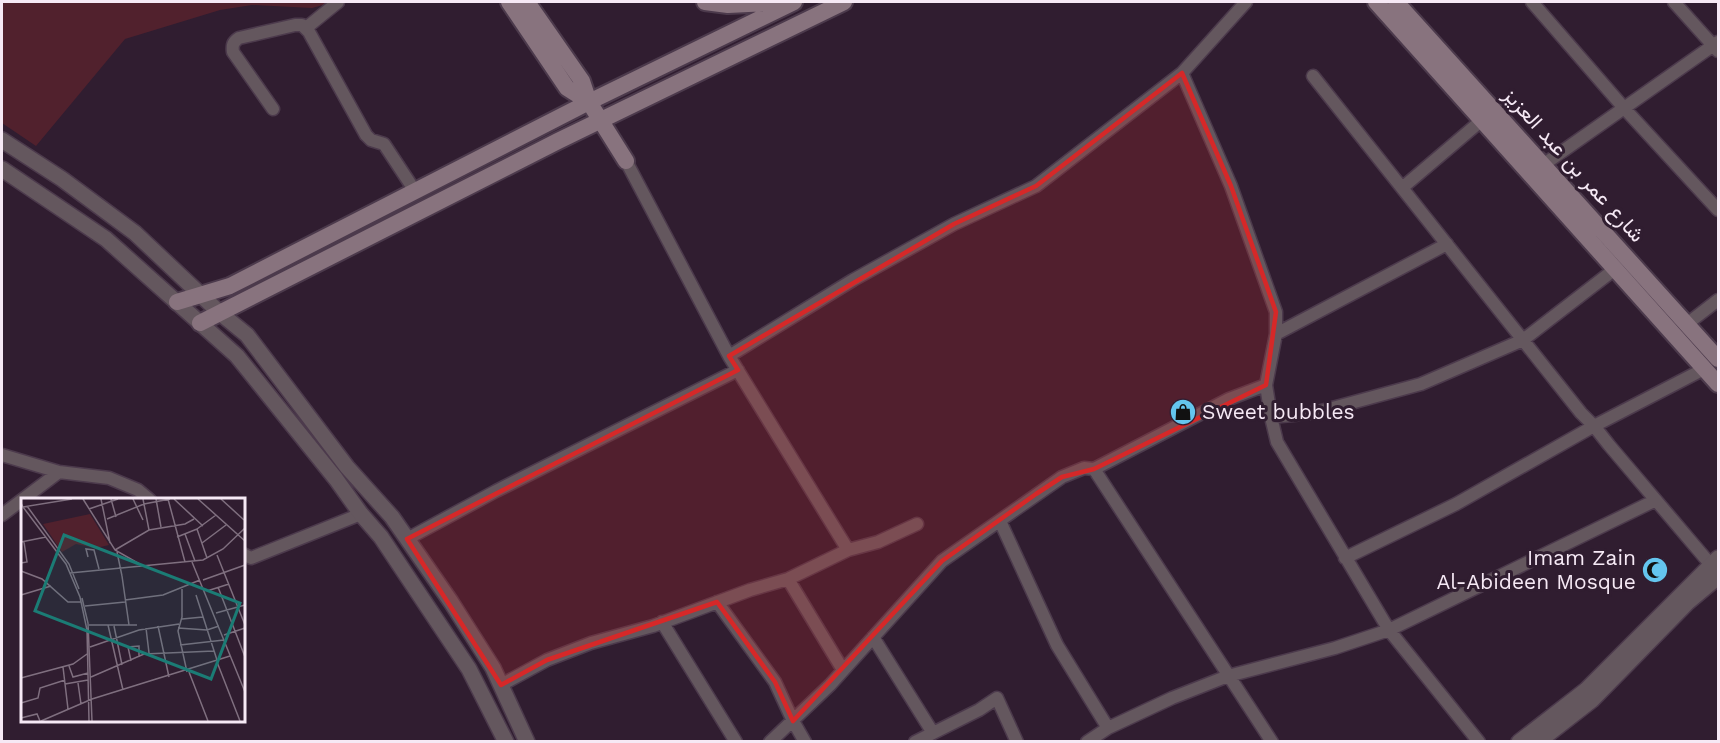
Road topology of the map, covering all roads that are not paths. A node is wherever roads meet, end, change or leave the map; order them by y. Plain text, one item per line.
1 (338, 2) edge
2 (509, 2) edge
3 (527, 2) edge
4 (705, 2) edge
5 (781, 2) edge
6 (794, 2) edge
7 (844, 2) edge
8 (1246, 2) edge
9 (1376, 2) edge
10 (1533, 2) edge
11 (1674, 2) edge
12 (1401, 3) edge
13 (306, 28) junction
14 (1717, 46) edge
15 (1182, 73) junction
16 (1313, 76) dead end
17 (589, 102) junction
18 (1624, 108) junction
19 (273, 109) dead end
20 (1482, 120) junction
21 (600, 121) junction
22 (2, 140) edge
23 (626, 161) joint
24 (1543, 165) junction
25 (2, 170) edge
26 (1402, 188) junction
27 (415, 191) junction
28 (1719, 210) edge
29 (1447, 244) junction
30 (1615, 269) junction
31 (201, 294) junction
32 (1719, 300) edge
33 (177, 302) junction
34 (220, 313) junction
35 (200, 323) junction
36 (1687, 324) junction
37 (1276, 334) junction
38 (1523, 340) junction
39 (729, 356) junction
40 (1719, 359) edge
41 (1704, 369) junction
42 (738, 370) junction
43 (1719, 384) edge
44 (1266, 385) junction
45 (1271, 417) junction
46 (1594, 426) junction
47 (2, 455) edge
48 (1094, 469) junction
49 (59, 472) junction
50 (25, 498) edge
51 (148, 498) edge
52 (1656, 500) junction
53 (21, 501) edge
54 (361, 514) junction
55 (2, 515) edge
56 (999, 521) junction
57 (916, 524) dead end
58 (407, 539) junction
59 (848, 550) junction
60 (244, 554) edge
61 (1345, 558) junction
62 (1716, 567) edge
63 (788, 579) junction
64 (717, 602) junction
65 (662, 622) junction
66 (1389, 630) junction
67 (873, 637) junction
68 (843, 670) junction
69 (1228, 675) junction
70 (501, 685) junction
71 (793, 721) junction
72 (1108, 728) junction
73 (933, 733) junction
74 (506, 741) edge
75 (526, 741) edge
76 (736, 741) edge
77 (770, 741) edge
78 (805, 741) edge
79 (915, 741) edge
80 (1017, 741) edge
81 (1087, 741) edge
82 (1272, 741) edge
83 (1479, 741) edge
84 (1519, 741) edge
85 (1539, 741) edge

1 - 13 street
2 - 17 main road
3 - 17 main road
4 - 5 main road
5 - 6 main road
6 - 17 main road
7 - 21 main road
8 - 15 street
9 - 20 main road
10 - 18 street
11 - 14 street
12 - 24 main road, شارع عمر بن عبد العزيز
13 - 19 street
13 - 27 street
14 - 18 street
15 - 37 street
15 - 39 street
16 - 26 street
17 - 21 main road
17 - 27 main road
18 - 24 street
18 - 28 street
20 - 26 street
20 - 30 main road
21 - 23 main road
21 - 34 main road
22 - 31 street
23 - 39 street
24 - 36 main road, شارع عمر بن عبد العزيز
25 - 33 street
26 - 29 street
27 - 31 main road
29 - 37 street
29 - 38 street
30 - 38 street
30 - 41 main road
31 - 33 main road
31 - 34 street
32 - 36 street
33 - 35 street
34 - 35 main road
34 - 58 street
35 - 54 street
36 - 40 main road, شارع عمر بن عبد العزيز
37 - 44 street
38 - 45 street
38 - 46 street
39 - 42 street
41 - 43 main road
41 - 46 street
42 - 58 street
42 - 59 street
44 - 45 street
44 - 48 street
45 - 61 street
46 - 52 street
46 - 61 street
47 - 49 street
48 - 56 street
48 - 69 street
49 - 50 street
49 - 51 street
52 - 62 street
52 - 66 street
53 - 55 street
54 - 60 street
54 - 74 street
56 - 67 street
56 - 72 street
57 - 59 street
58 - 70 street
59 - 63 street
61 - 66 street
62 - 84 street
62 - 85 street
63 - 64 street
63 - 68 street
64 - 65 street
64 - 71 street
65 - 70 street
65 - 76 street
66 - 69 street
66 - 83 street
67 - 68 street
67 - 73 street
68 - 71 street
69 - 72 street
69 - 82 street
70 - 75 street
71 - 77 street
71 - 78 street
72 - 81 street
73 - 79 street
73 - 80 street

